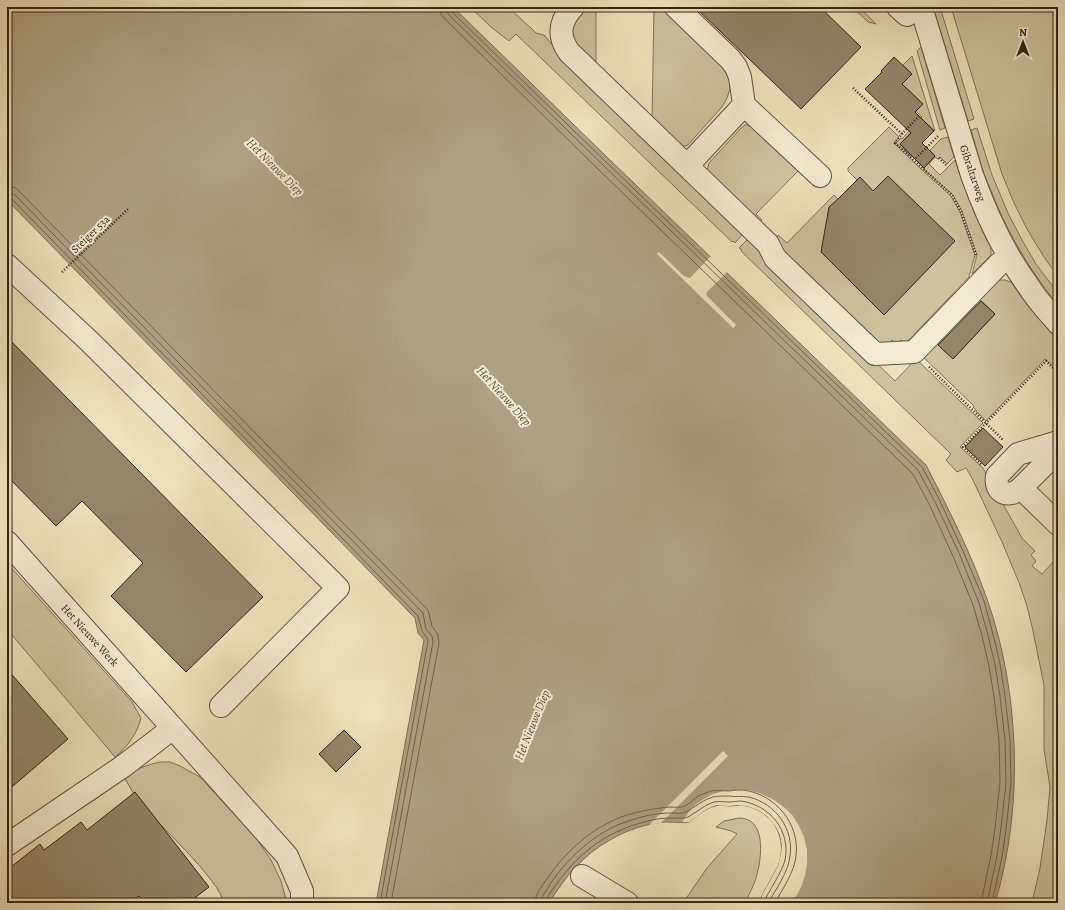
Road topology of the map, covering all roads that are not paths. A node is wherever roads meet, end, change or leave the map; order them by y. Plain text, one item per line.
1 (573, 7) edge
2 (676, 7) edge
3 (909, 10) edge
4 (744, 105) junction
5 (687, 166) junction
6 (820, 176) dead end
7 (1010, 258) junction
8 (7, 265) edge
9 (1058, 323) edge
10 (1058, 442) edge
11 (1058, 451) edge
12 (1021, 488) junction
13 (1058, 524) edge
14 (7, 542) edge
15 (221, 706) dead end
16 (174, 728) junction
17 (7, 845) edge
18 (582, 876) dead end
19 (302, 903) edge
20 (626, 903) edge

1 - 5 street
2 - 4 street
3 - 7 street, Gibraltarweg
4 - 5 street
4 - 6 street
5 - 7 street
7 - 9 street, Gibraltarweg
8 - 15 street
10 - 12 street
11 - 12 street
12 - 13 street
14 - 16 street, Het Nieuwe Werk
16 - 17 street
16 - 19 street, Het Nieuwe Werk
18 - 20 street

